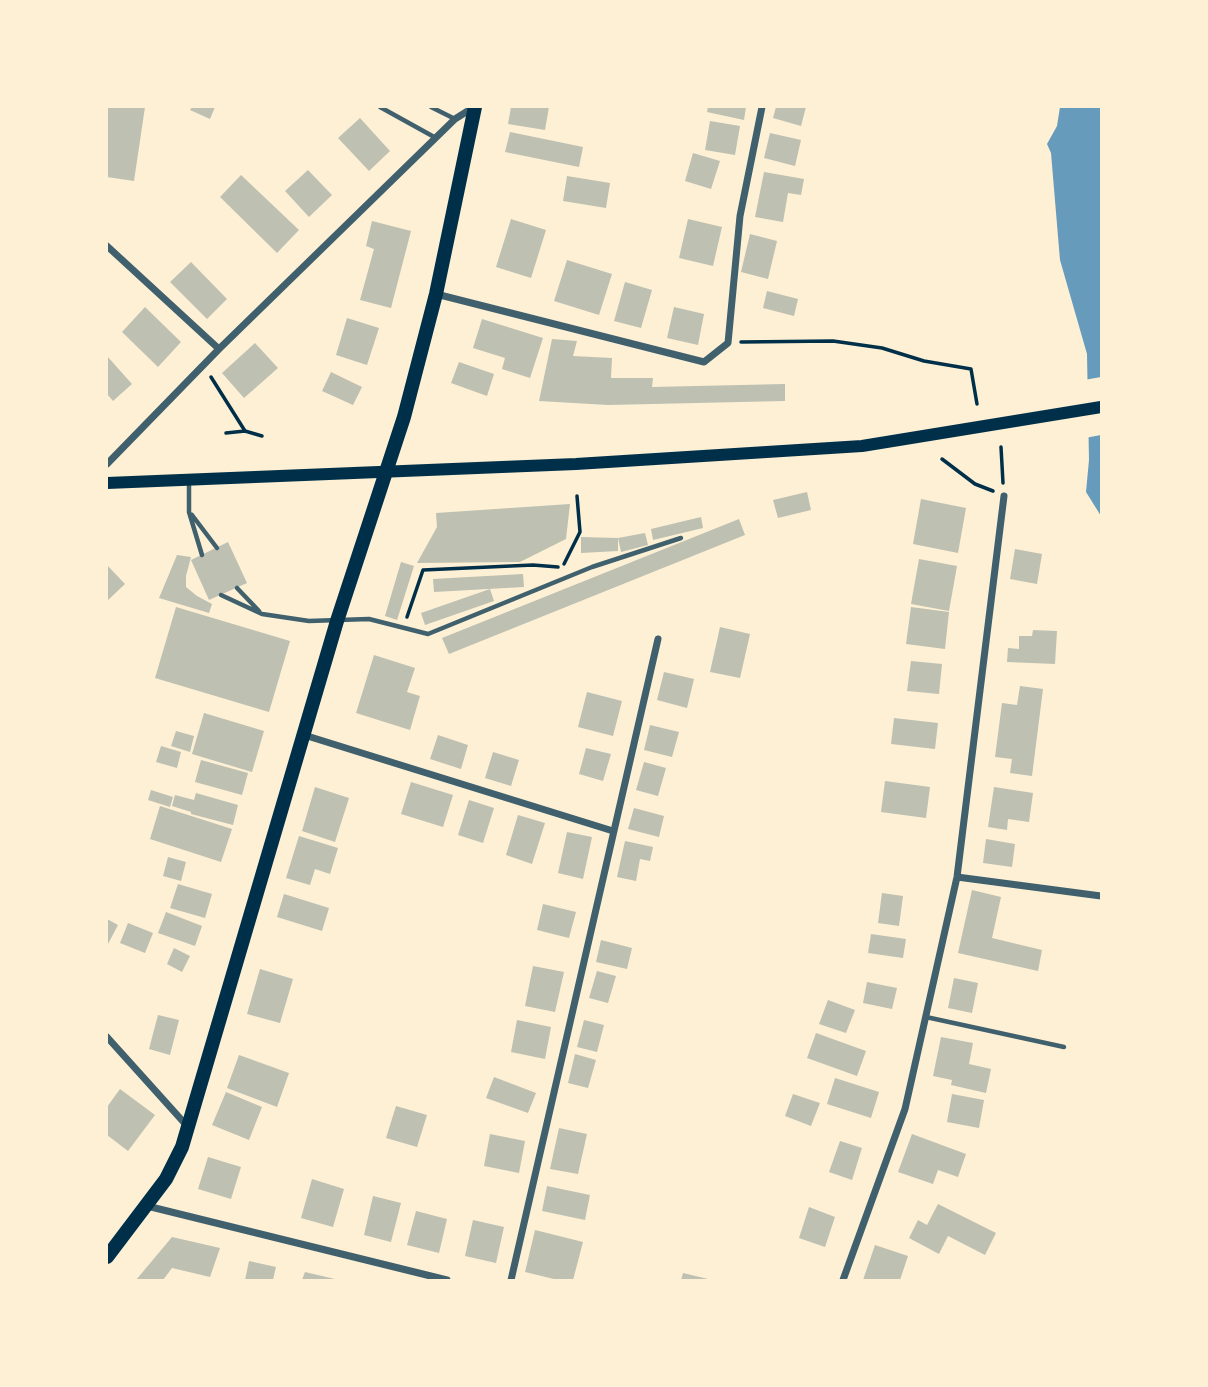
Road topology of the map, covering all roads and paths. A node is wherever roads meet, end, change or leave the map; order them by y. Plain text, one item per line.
1 (380, 107) edge
2 (430, 107) edge
3 (474, 107) edge
4 (762, 107) edge
5 (455, 119) junction
6 (436, 138) junction
7 (107, 246) edge
8 (436, 294) junction
9 (728, 343) junction
10 (219, 349) junction
11 (206, 362) junction
12 (977, 404) dead end
13 (1101, 407) edge
14 (245, 431) junction
15 (226, 433) dead end
16 (262, 436) dead end
17 (1001, 447) dead end
18 (942, 459) dead end
19 (107, 464) edge
20 (387, 470) junction
21 (189, 479) junction
22 (107, 483) edge
23 (577, 496) dead end
24 (1004, 496) junction
25 (189, 512) junction
26 (681, 537) dead end
27 (217, 548) dead end
28 (202, 555) dead end
29 (592, 567) junction
30 (562, 568) junction
31 (237, 587) dead end
32 (221, 595) dead end
33 (262, 614) junction
34 (337, 621) junction
35 (404, 628) junction
36 (658, 639) dead end
37 (304, 735) junction
38 (613, 831) junction
39 (957, 877) junction
40 (1101, 896) edge
41 (926, 1017) junction
42 (107, 1037) edge
43 (1063, 1046) dead end
44 (188, 1127) junction
45 (146, 1206) junction
46 (107, 1257) edge
47 (447, 1280) edge
48 (511, 1280) edge
49 (843, 1280) edge

1 - 6 lane
2 - 5 lane
3 - 5 street
3 - 8 main road
4 - 9 street
5 - 6 street
6 - 10 street
7 - 10 street
8 - 9 street
8 - 20 main road
9 - 12 path
10 - 11 street
11 - 14 path
11 - 19 street
13 - 20 main road
14 - 15 path
14 - 16 path
17 - 24 path
18 - 24 path
20 - 21 main road
20 - 34 main road
21 - 22 main road
21 - 25 lane
23 - 30 path
24 - 39 street
25 - 27 lane
25 - 28 lane
26 - 29 lane
29 - 30 path
29 - 35 lane
30 - 35 path
31 - 33 lane
32 - 33 lane
33 - 34 lane
34 - 35 lane
34 - 37 main road
36 - 38 street
37 - 38 street
37 - 44 main road
38 - 48 street
39 - 40 street
39 - 41 street
41 - 43 lane
41 - 49 street
42 - 44 street
44 - 45 main road
45 - 46 main road
45 - 47 street

